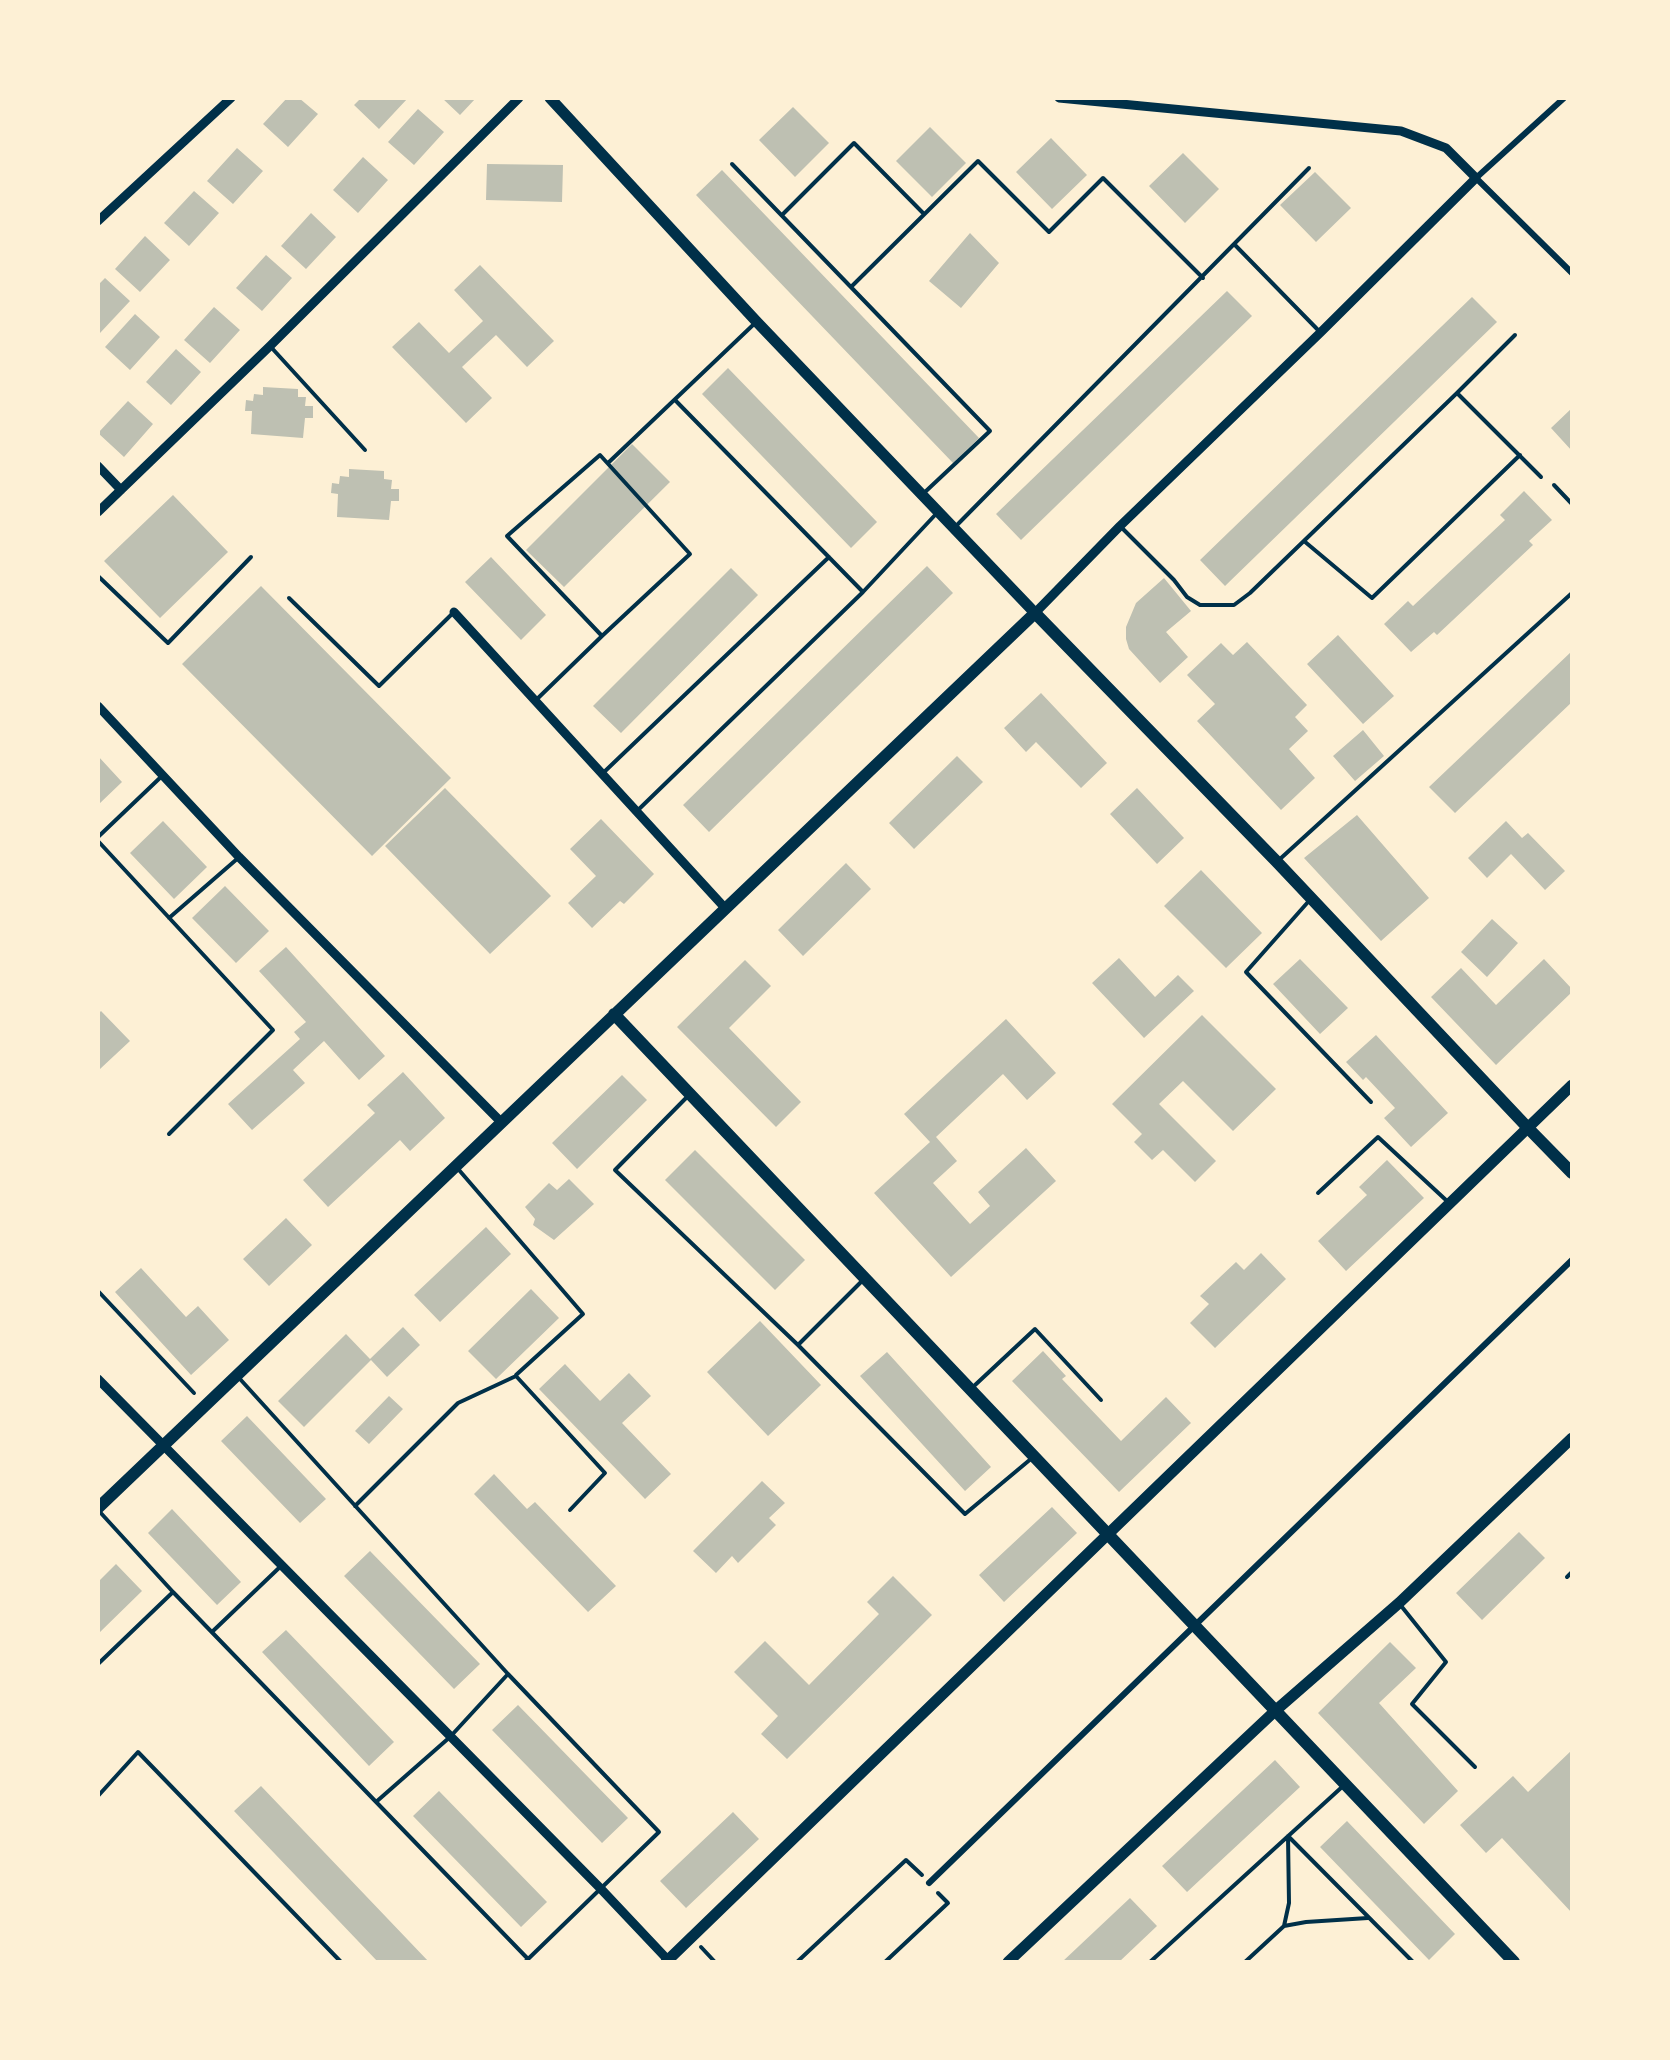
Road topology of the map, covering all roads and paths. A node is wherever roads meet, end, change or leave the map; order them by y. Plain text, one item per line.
1 (231, 98) edge
2 (519, 98) edge
3 (550, 98) edge
4 (1059, 98) edge
5 (1564, 98) edge
6 (732, 164) dead end
7 (1309, 168) dead end
8 (1476, 178) junction
9 (924, 214) junction
10 (782, 215) junction
11 (98, 221) edge
12 (1235, 245) junction
13 (1572, 273) edge
14 (1203, 278) junction
15 (851, 287) junction
16 (756, 322) junction
17 (1321, 332) junction
18 (1515, 335) dead end
19 (270, 346) junction
20 (1457, 393) junction
21 (675, 400) junction
22 (365, 450) dead end
23 (1520, 455) junction
24 (608, 463) junction
25 (98, 466) edge
26 (1541, 477) dead end
27 (1554, 485) dead end
28 (121, 490) junction
29 (922, 494) junction
30 (1572, 504) edge
31 (98, 512) edge
32 (938, 512) junction
33 (1120, 526) junction
34 (954, 528) junction
35 (1304, 541) junction
36 (829, 556) junction
37 (251, 557) dead end
38 (98, 576) edge
39 (863, 592) junction
40 (1572, 593) edge
41 (290, 598) dead end
42 (454, 612) joint
43 (1036, 613) junction
44 (602, 636) junction
45 (535, 700) junction
46 (98, 706) edge
47 (602, 774) junction
48 (163, 775) junction
49 (637, 812) junction
50 (98, 839) edge
51 (239, 857) junction
52 (1277, 862) junction
53 (1311, 898) junction
54 (725, 908) junction
55 (169, 918) junction
56 (614, 1014) junction
57 (1572, 1085) edge
58 (690, 1094) junction
59 (1371, 1102) dead end
60 (501, 1122) junction
61 (1528, 1128) junction
62 (170, 1134) dead end
63 (456, 1166) junction
64 (1572, 1173) edge
65 (1318, 1193) dead end
66 (1450, 1204) junction
67 (1572, 1260) edge
68 (865, 1278) junction
69 (98, 1291) edge
70 (798, 1345) junction
71 (236, 1375) junction
72 (516, 1376) junction
73 (98, 1379) edge
74 (970, 1390) junction
75 (1101, 1400) dead end
76 (206, 1405) junction
77 (1572, 1438) edge
78 (163, 1446) junction
79 (1034, 1456) junction
80 (355, 1506) junction
81 (98, 1509) edge
82 (570, 1510) dead end
83 (1109, 1536) junction
84 (281, 1566) junction
85 (1572, 1572) edge
86 (1567, 1577) dead end
87 (173, 1592) junction
88 (1399, 1603) junction
89 (1195, 1626) junction
90 (213, 1632) junction
91 (98, 1664) edge
92 (508, 1674) junction
93 (1275, 1710) junction
94 (450, 1736) junction
95 (1475, 1766) dead end
96 (1344, 1784) junction
97 (98, 1796) edge
98 (376, 1802) junction
99 (1288, 1836) junction
100 (929, 1884) junction
101 (602, 1889) junction
102 (1368, 1918) junction
103 (1284, 1926) junction
104 (693, 1938) junction
105 (526, 1961) edge
106 (340, 1962) edge
107 (667, 1962) edge
108 (715, 1962) edge
109 (797, 1962) edge
110 (885, 1962) edge
111 (1008, 1962) edge
112 (1150, 1962) edge
113 (1245, 1962) edge
114 (1412, 1962) edge
115 (1514, 1962) edge

1 - 11 street
2 - 19 street
3 - 16 street
4 - 8 street
5 - 8 street
6 - 10 lane
7 - 12 lane
8 - 13 street
8 - 17 street
9 - 10 lane
9 - 14 lane
9 - 15 lane
10 - 15 lane
12 - 14 lane
12 - 17 lane
14 - 34 lane
15 - 29 lane
16 - 21 lane
16 - 29 street
17 - 33 street
18 - 20 lane
19 - 22 lane
19 - 28 street
20 - 23 lane
20 - 35 lane
21 - 24 lane
21 - 36 lane
23 - 26 lane
23 - 35 lane
24 - 44 lane
24 - 44 lane
25 - 28 street
27 - 30 lane
28 - 31 street
29 - 32 street
32 - 34 street
32 - 39 lane
33 - 35 lane
33 - 43 street
34 - 43 street
36 - 39 lane
36 - 47 lane
37 - 38 lane
39 - 49 lane
40 - 52 lane
41 - 42 lane
42 - 45 street
43 - 52 main road
43 - 54 main road
44 - 45 lane
45 - 47 street
46 - 48 street
47 - 49 street
48 - 50 lane
48 - 51 street
49 - 54 street
50 - 55 lane
51 - 55 lane
51 - 60 street
52 - 53 main road
53 - 59 lane
53 - 61 main road
54 - 56 main road
55 - 62 lane
56 - 58 main road
56 - 60 main road
57 - 61 street
58 - 68 main road
58 - 70 lane
60 - 63 main road
61 - 64 main road
61 - 66 street
63 - 71 main road
63 - 72 lane
65 - 66 lane
66 - 83 street
67 - 89 street
68 - 70 lane
68 - 74 main road
69 - 76 path
70 - 79 lane
71 - 76 main road
71 - 80 lane
72 - 80 lane
72 - 82 lane
73 - 78 street
74 - 75 lane
74 - 79 main road
76 - 78 main road
77 - 88 street
78 - 81 main road
78 - 84 street
79 - 83 main road
80 - 92 lane
81 - 87 lane
83 - 89 main road
83 - 104 street
84 - 90 lane
84 - 94 street
85 - 86 lane
87 - 90 lane
87 - 91 lane
88 - 93 street
88 - 95 lane
89 - 93 main road
89 - 100 street
90 - 98 lane
92 - 94 lane
92 - 101 lane
93 - 96 main road
93 - 111 street
94 - 98 lane
94 - 101 street
96 - 99 lane
96 - 115 main road
97 - 106 lane
98 - 105 lane
99 - 102 lane
99 - 103 lane
99 - 112 lane
100 - 109 path
100 - 110 path
101 - 105 lane
101 - 107 street
102 - 103 lane
102 - 114 lane
103 - 113 lane
104 - 107 street
104 - 108 path

